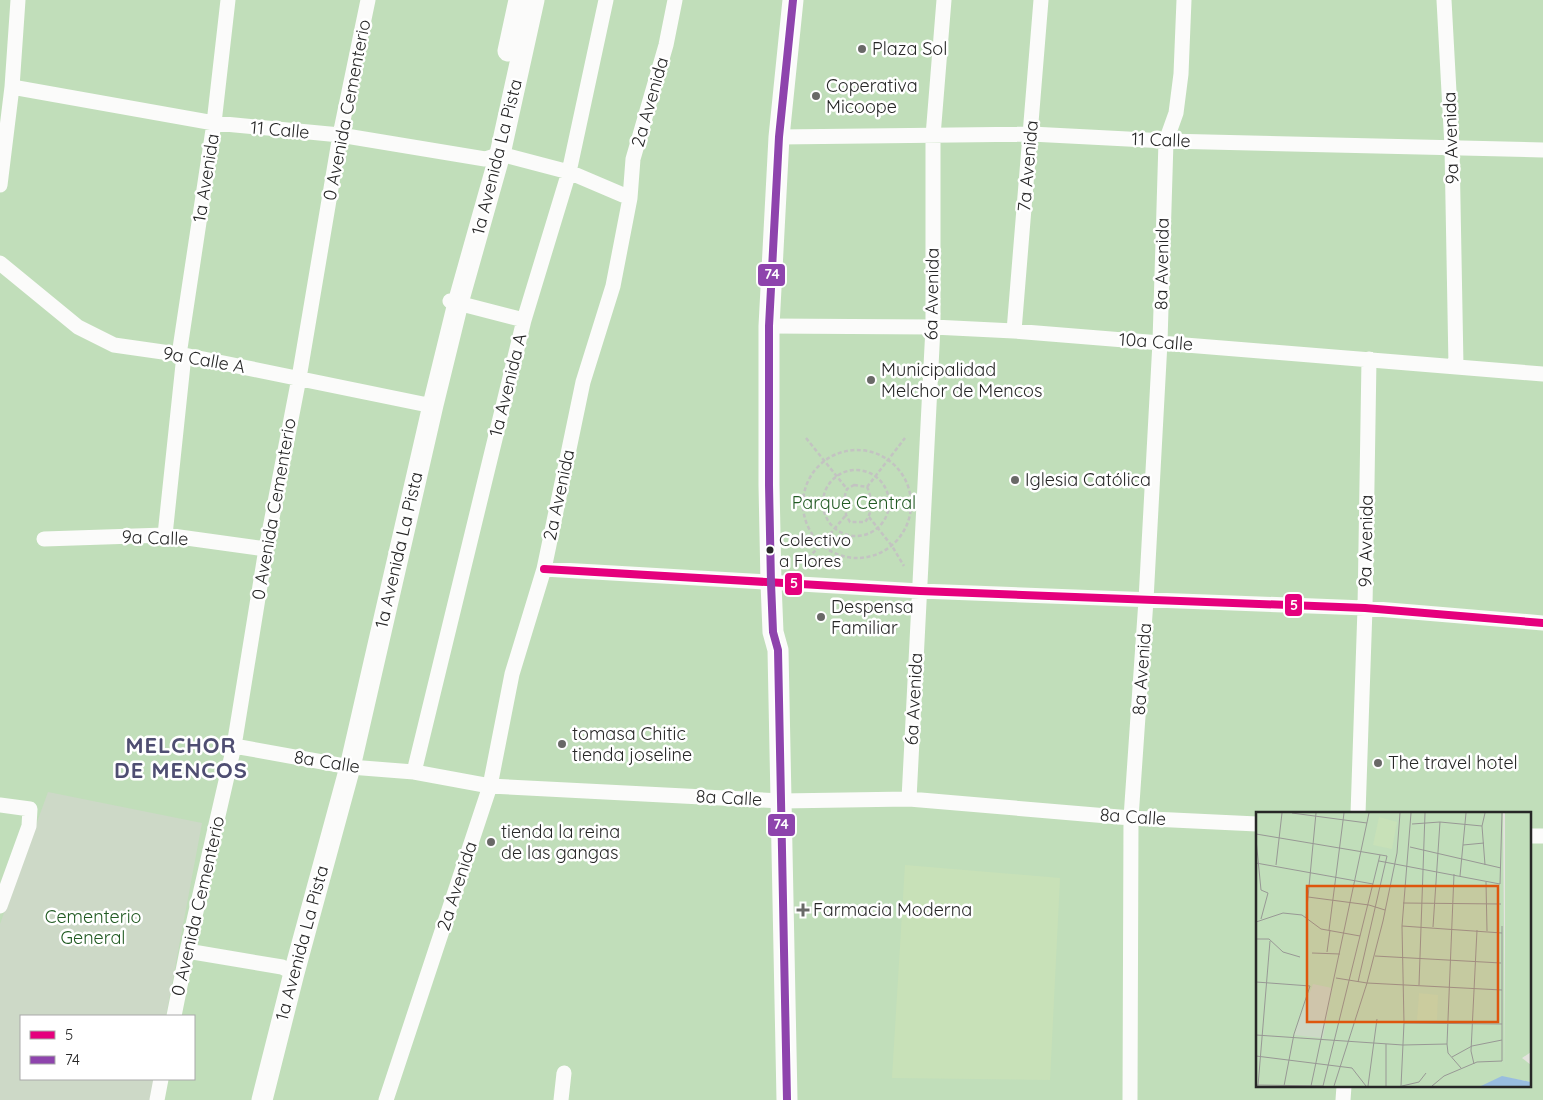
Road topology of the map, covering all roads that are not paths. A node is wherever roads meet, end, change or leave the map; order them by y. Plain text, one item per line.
1 (18, 0) edge
2 (228, 0) edge
3 (368, 0) edge
4 (519, 0) edge
5 (534, 0) edge
6 (606, 0) edge
7 (675, 0) edge
8 (944, 0) edge
9 (1041, 0) edge
10 (1184, 0) edge
11 (1444, 0) edge
12 (798, 6) edge
13 (12, 87) junction
14 (214, 123) junction
15 (1031, 134) junction
16 (340, 135) junction
17 (787, 136) junction
18 (933, 136) junction
19 (1166, 141) junction
20 (1452, 147) junction
21 (1543, 150) edge
22 (492, 156) junction
23 (569, 172) junction
24 (0, 185) edge
25 (630, 198) junction
26 (0, 263) edge
27 (453, 302) junction
28 (524, 320) junction
29 (775, 326) junction
30 (933, 327) junction
31 (1014, 331) junction
32 (1160, 342) junction
33 (181, 355) junction
34 (1368, 359) junction
35 (1456, 366) junction
36 (1543, 374) edge
37 (299, 378) junction
38 (428, 404) junction
39 (165, 535) junction
40 (44, 539) dead end
41 (266, 549) junction
42 (544, 569) junction
43 (777, 583) junction
44 (920, 591) junction
45 (1146, 600) junction
46 (1366, 608) junction
47 (1543, 623) edge
48 (234, 746) junction
49 (343, 765) junction
50 (414, 772) junction
51 (490, 786) junction
52 (909, 798) junction
53 (781, 800) junction
54 (0, 805) edge
55 (1358, 812) edge
56 (1131, 818) junction
57 (1256, 824) edge
58 (1530, 836) edge
59 (1543, 836) edge
60 (0, 906) edge
61 (187, 951) junction
62 (288, 970) junction
63 (174, 1015) edge
64 (564, 1073) dead end
65 (161, 1080) edge
66 (157, 1100) edge
67 (249, 1100) edge
68 (262, 1100) edge
69 (386, 1100) edge
70 (561, 1100) edge
71 (787, 1100) edge
72 (1130, 1100) edge

1 - 13 street
2 - 14 street, 1a Avenida
3 - 16 street, 0 Avenida Cementerio
4 - 22 street, 1a Avenida La Pista
5 - 22 street, 1a Avenida La Pista
6 - 23 street, 1a Avenida A
7 - 25 street, 2a Avenida
8 - 18 street, 6a Avenida
9 - 15 street, 7a Avenida
10 - 19 street, 8a Avenida
11 - 20 street, 9a Avenida
12 - 17 street
13 - 14 street, 11 Calle
13 - 24 street
14 - 16 street, 11 Calle
14 - 33 street, 1a Avenida
15 - 18 street, 11 Calle
15 - 19 street, 11 Calle
15 - 31 street, 7a Avenida
16 - 22 street, 11 Calle
16 - 37 street, 0 Avenida Cementerio
17 - 18 street, 11 Calle
17 - 29 street
18 - 30 street, 6a Avenida
19 - 20 street, 11 Calle
19 - 32 street, 8a Avenida
20 - 21 street, 11 Calle
20 - 35 street, 9a Avenida
22 - 23 street, 11 Calle
22 - 27 street, 1a Avenida La Pista
23 - 25 street, 11 Calle
23 - 28 street, 1a Avenida A
25 - 42 street, 2a Avenida
26 - 33 street, 9a Calle A
27 - 28 street
27 - 38 street, 1a Avenida La Pista
28 - 50 street, 1a Avenida A
29 - 30 street, 10a Calle
29 - 43 street
30 - 31 street, 10a Calle
30 - 44 street, 6a Avenida
31 - 32 street, 10a Calle
32 - 34 street, 10a Calle
32 - 45 street, 8a Avenida
33 - 37 street, 9a Calle A
33 - 39 street, 1a Avenida
34 - 35 street, 10a Calle
34 - 46 street, 9a Avenida
35 - 36 street, 10a Calle
37 - 38 street, 9a Calle A
37 - 41 street, 0 Avenida Cementerio
38 - 49 street, 1a Avenida La Pista
39 - 40 street, 9a Calle
39 - 41 street, 9a Calle
41 - 48 street, 0 Avenida Cementerio
42 - 43 street
42 - 51 street, 2a Avenida
43 - 44 street
43 - 53 street
44 - 45 street
44 - 52 street, 6a Avenida
45 - 46 street
45 - 56 street, 8a Avenida
46 - 47 street
46 - 55 street, 9a Avenida
48 - 49 street, 8a Calle
48 - 61 street, 0 Avenida Cementerio
49 - 50 street, 8a Calle
49 - 62 street, 1a Avenida La Pista
50 - 51 street, 8a Calle
51 - 53 street, 8a Calle
51 - 69 street, 2a Avenida
52 - 53 street, 8a Calle
52 - 56 street, 8a Calle
53 - 71 street
54 - 60 street
56 - 57 street, 8a Calle
56 - 72 street, 8a Avenida
58 - 59 street
61 - 62 street
61 - 63 street, 0 Avenida Cementerio
62 - 67 street, 1a Avenida La Pista
62 - 68 street, 1a Avenida La Pista
64 - 70 street
65 - 66 street

